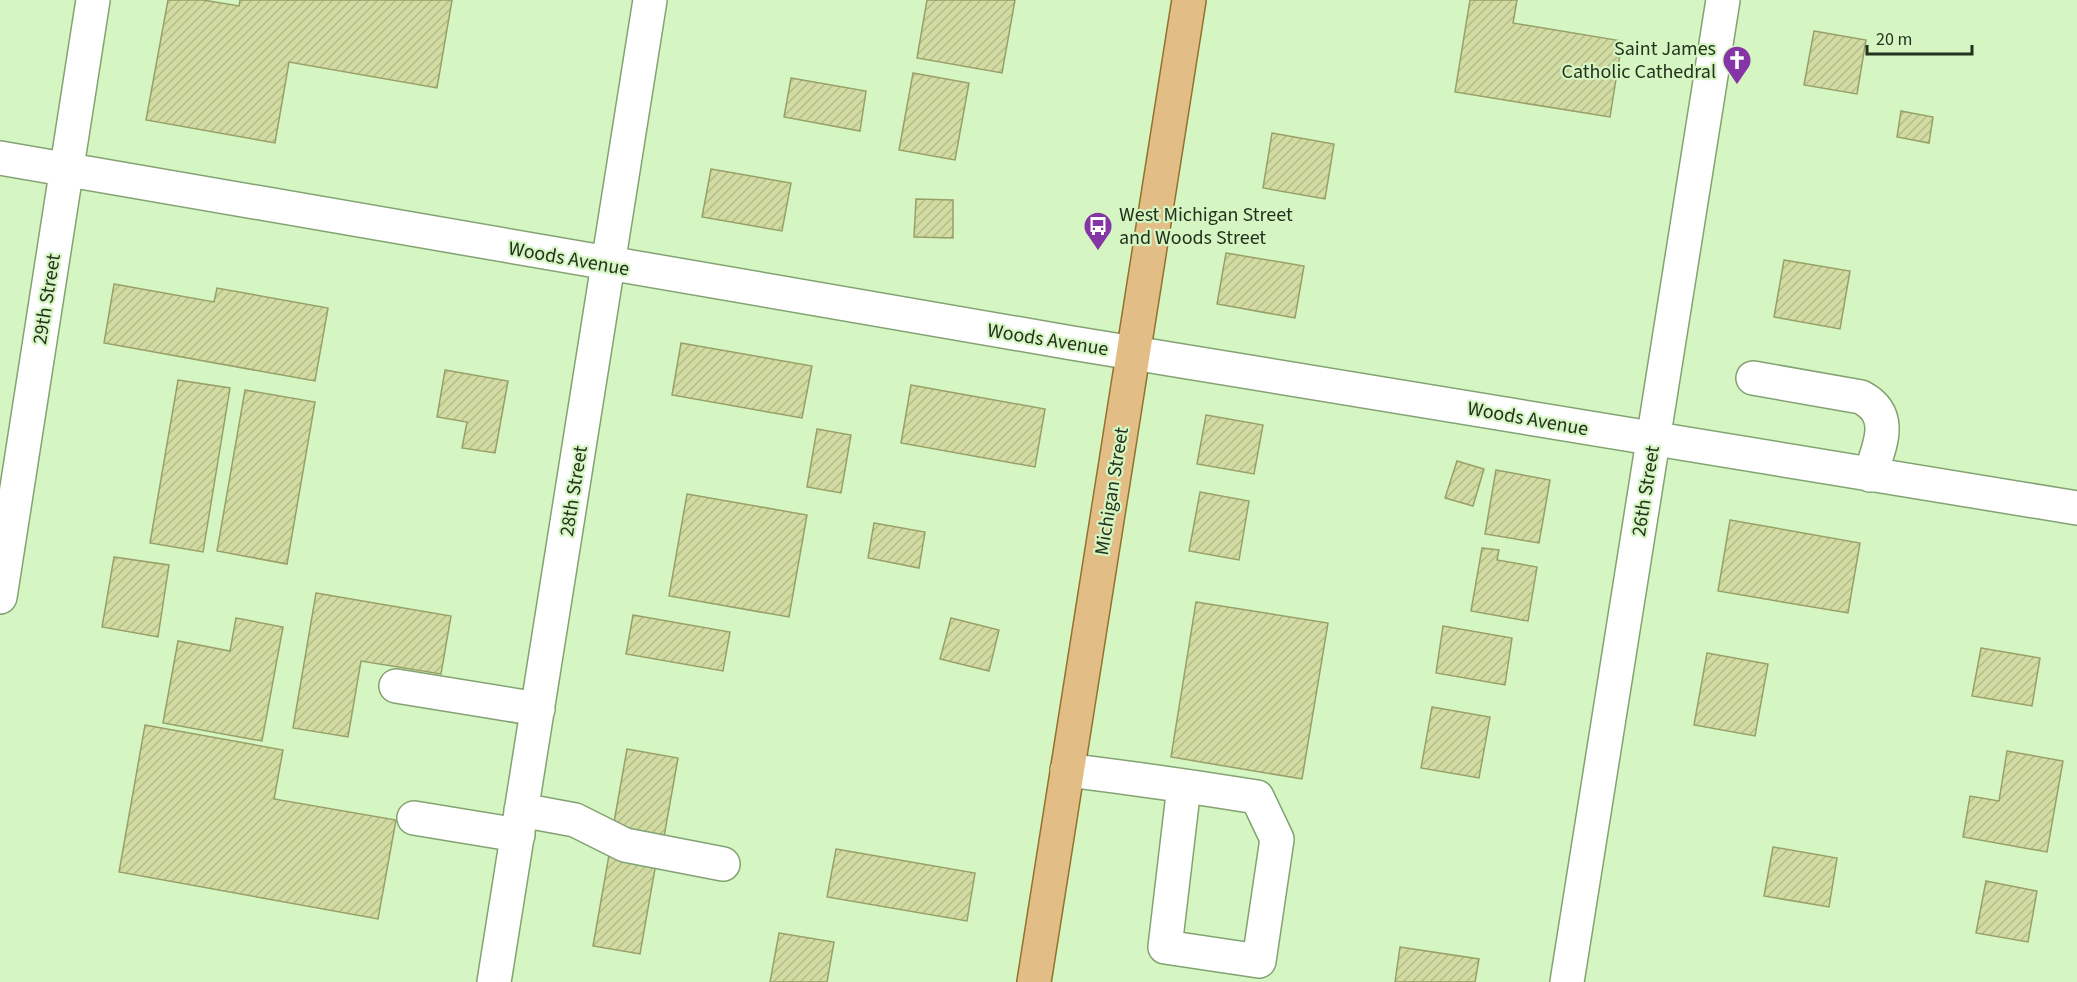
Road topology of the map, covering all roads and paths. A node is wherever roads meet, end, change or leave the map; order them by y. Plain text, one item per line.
1 (93, 0) edge
2 (650, 0) edge
3 (1189, 0) edge
4 (1723, 0) edge
5 (10, 160) edge
6 (66, 170) junction
7 (609, 265) junction
8 (1134, 352) junction
9 (1753, 378) dead end
10 (1653, 440) junction
11 (1870, 475) junction
12 (2077, 508) edge
13 (0, 597) edge
14 (396, 686) dead end
15 (538, 709) junction
16 (1067, 770) junction
17 (1184, 786) junction
18 (414, 818) dead end
19 (519, 822) junction
20 (723, 864) dead end
21 (1258, 972) edge
22 (494, 982) edge
23 (1034, 982) edge
24 (1567, 982) edge

1 - 6 street, 29th Street
2 - 7 street, 28th Street
3 - 8 main road, Michigan Street
4 - 10 street, 26th Street
5 - 6 street, Woods Avenue
6 - 7 street, Woods Avenue
6 - 13 street, 29th Street
7 - 8 street, Woods Avenue
7 - 15 street, 28th Street
8 - 10 street, Woods Avenue
8 - 16 main road, Michigan Street
9 - 11 street
10 - 11 street, Woods Avenue
10 - 24 street, 26th Street
11 - 12 street, Woods Avenue
14 - 15 street
15 - 19 street, 28th Street
16 - 17 street
16 - 23 main road, Michigan Street
17 - 21 street
17 - 21 street
18 - 19 street
19 - 20 street
19 - 22 street, 28th Street

